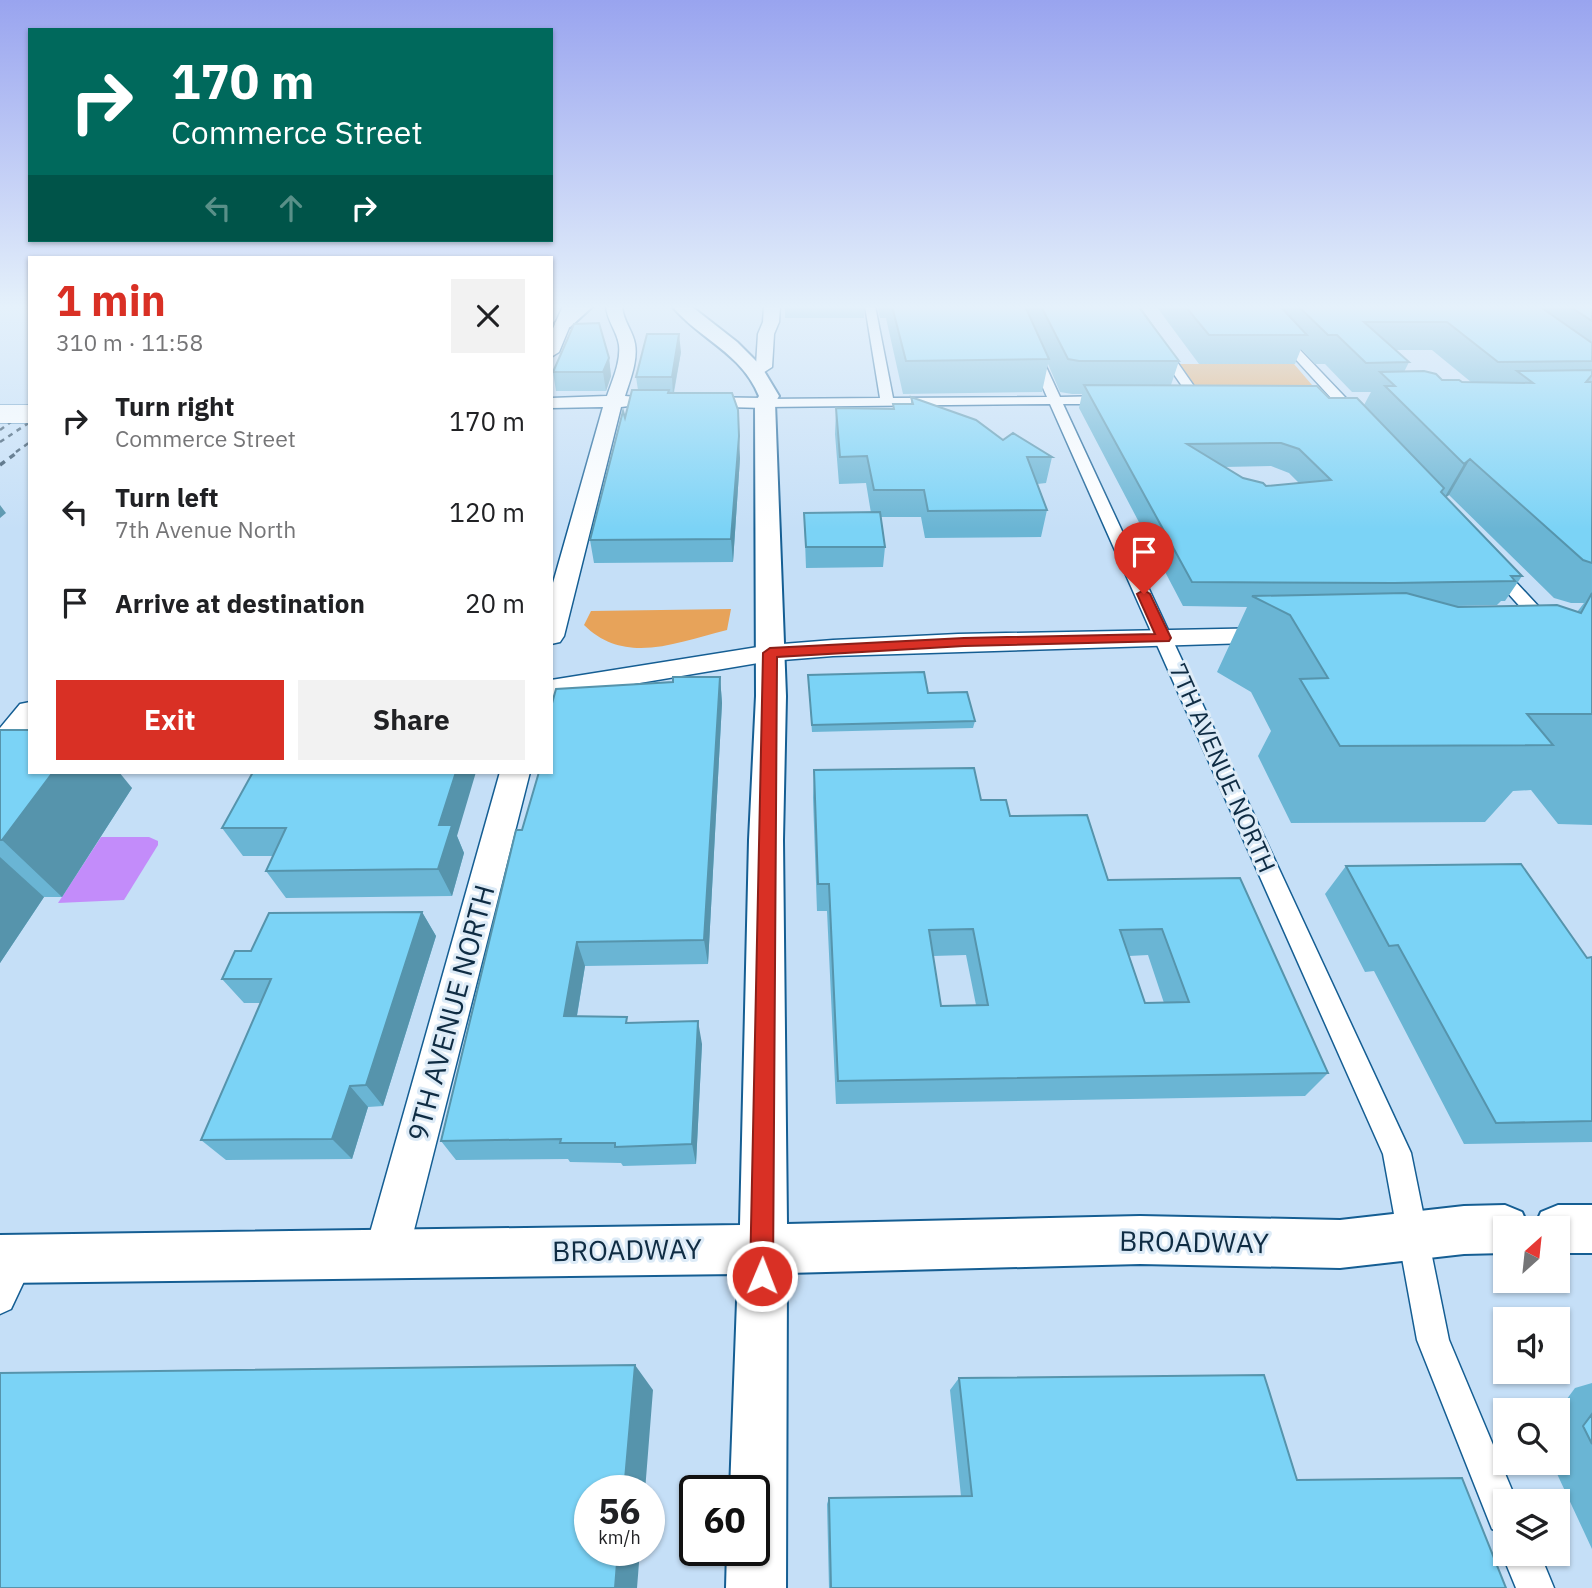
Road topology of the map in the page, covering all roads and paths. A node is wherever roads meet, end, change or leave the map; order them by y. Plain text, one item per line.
1 (621, 380) edge
2 (753, 380) edge
3 (883, 380) edge
4 (1046, 380) edge
5 (1189, 380) edge
6 (1316, 380) edge
7 (1179, 399) edge
8 (1332, 399) junction
9 (1356, 399) edge
10 (1055, 400) junction
11 (1126, 400) edge
12 (613, 401) junction
13 (887, 401) junction
14 (646, 402) edge
15 (671, 402) edge
16 (553, 403) edge
17 (765, 403) junction
18 (0, 414) edge
19 (28, 414) edge
20 (1374, 436) edge
21 (1485, 558) edge
22 (553, 628) edge
23 (1518, 629) edge
24 (1560, 629) joint
25 (1290, 635) edge
26 (1164, 638) junction
27 (770, 653) junction
28 (553, 689) edge
29 (28, 713) edge
30 (0, 747) edge
31 (514, 774) edge
32 (1570, 1229) edge
33 (1592, 1229) edge
34 (1493, 1230) edge
35 (1410, 1236) junction
36 (762, 1249) junction
37 (386, 1254) junction
38 (7, 1272) edge
39 (1494, 1489) edge
40 (1526, 1566) edge
41 (755, 1588) edge
42 (1535, 1588) edge

1 - 12 street
2 - 17 main road
3 - 13 street
4 - 10 street, 7TH AVENUE NORTH
5 - 7 street
6 - 8 street
8 - 9 street
8 - 20 street
10 - 11 street
10 - 13 street
10 - 26 street, 7TH AVENUE NORTH
12 - 14 street
12 - 16 street
12 - 22 street
13 - 17 street
15 - 17 street
17 - 27 main road
18 - 19 street, bridge
21 - 24 street
23 - 24 street
25 - 26 street
26 - 27 street
26 - 35 street, 7TH AVENUE NORTH
27 - 28 street
27 - 36 main road
29 - 30 street
31 - 37 street, 9TH AVENUE NORTH
32 - 33 main road
34 - 35 main road, BROADWAY
35 - 36 main road, BROADWAY
35 - 39 street, 7TH AVENUE NORTH
36 - 37 main road, BROADWAY
36 - 41 main road
37 - 38 main road, BROADWAY
40 - 42 street

